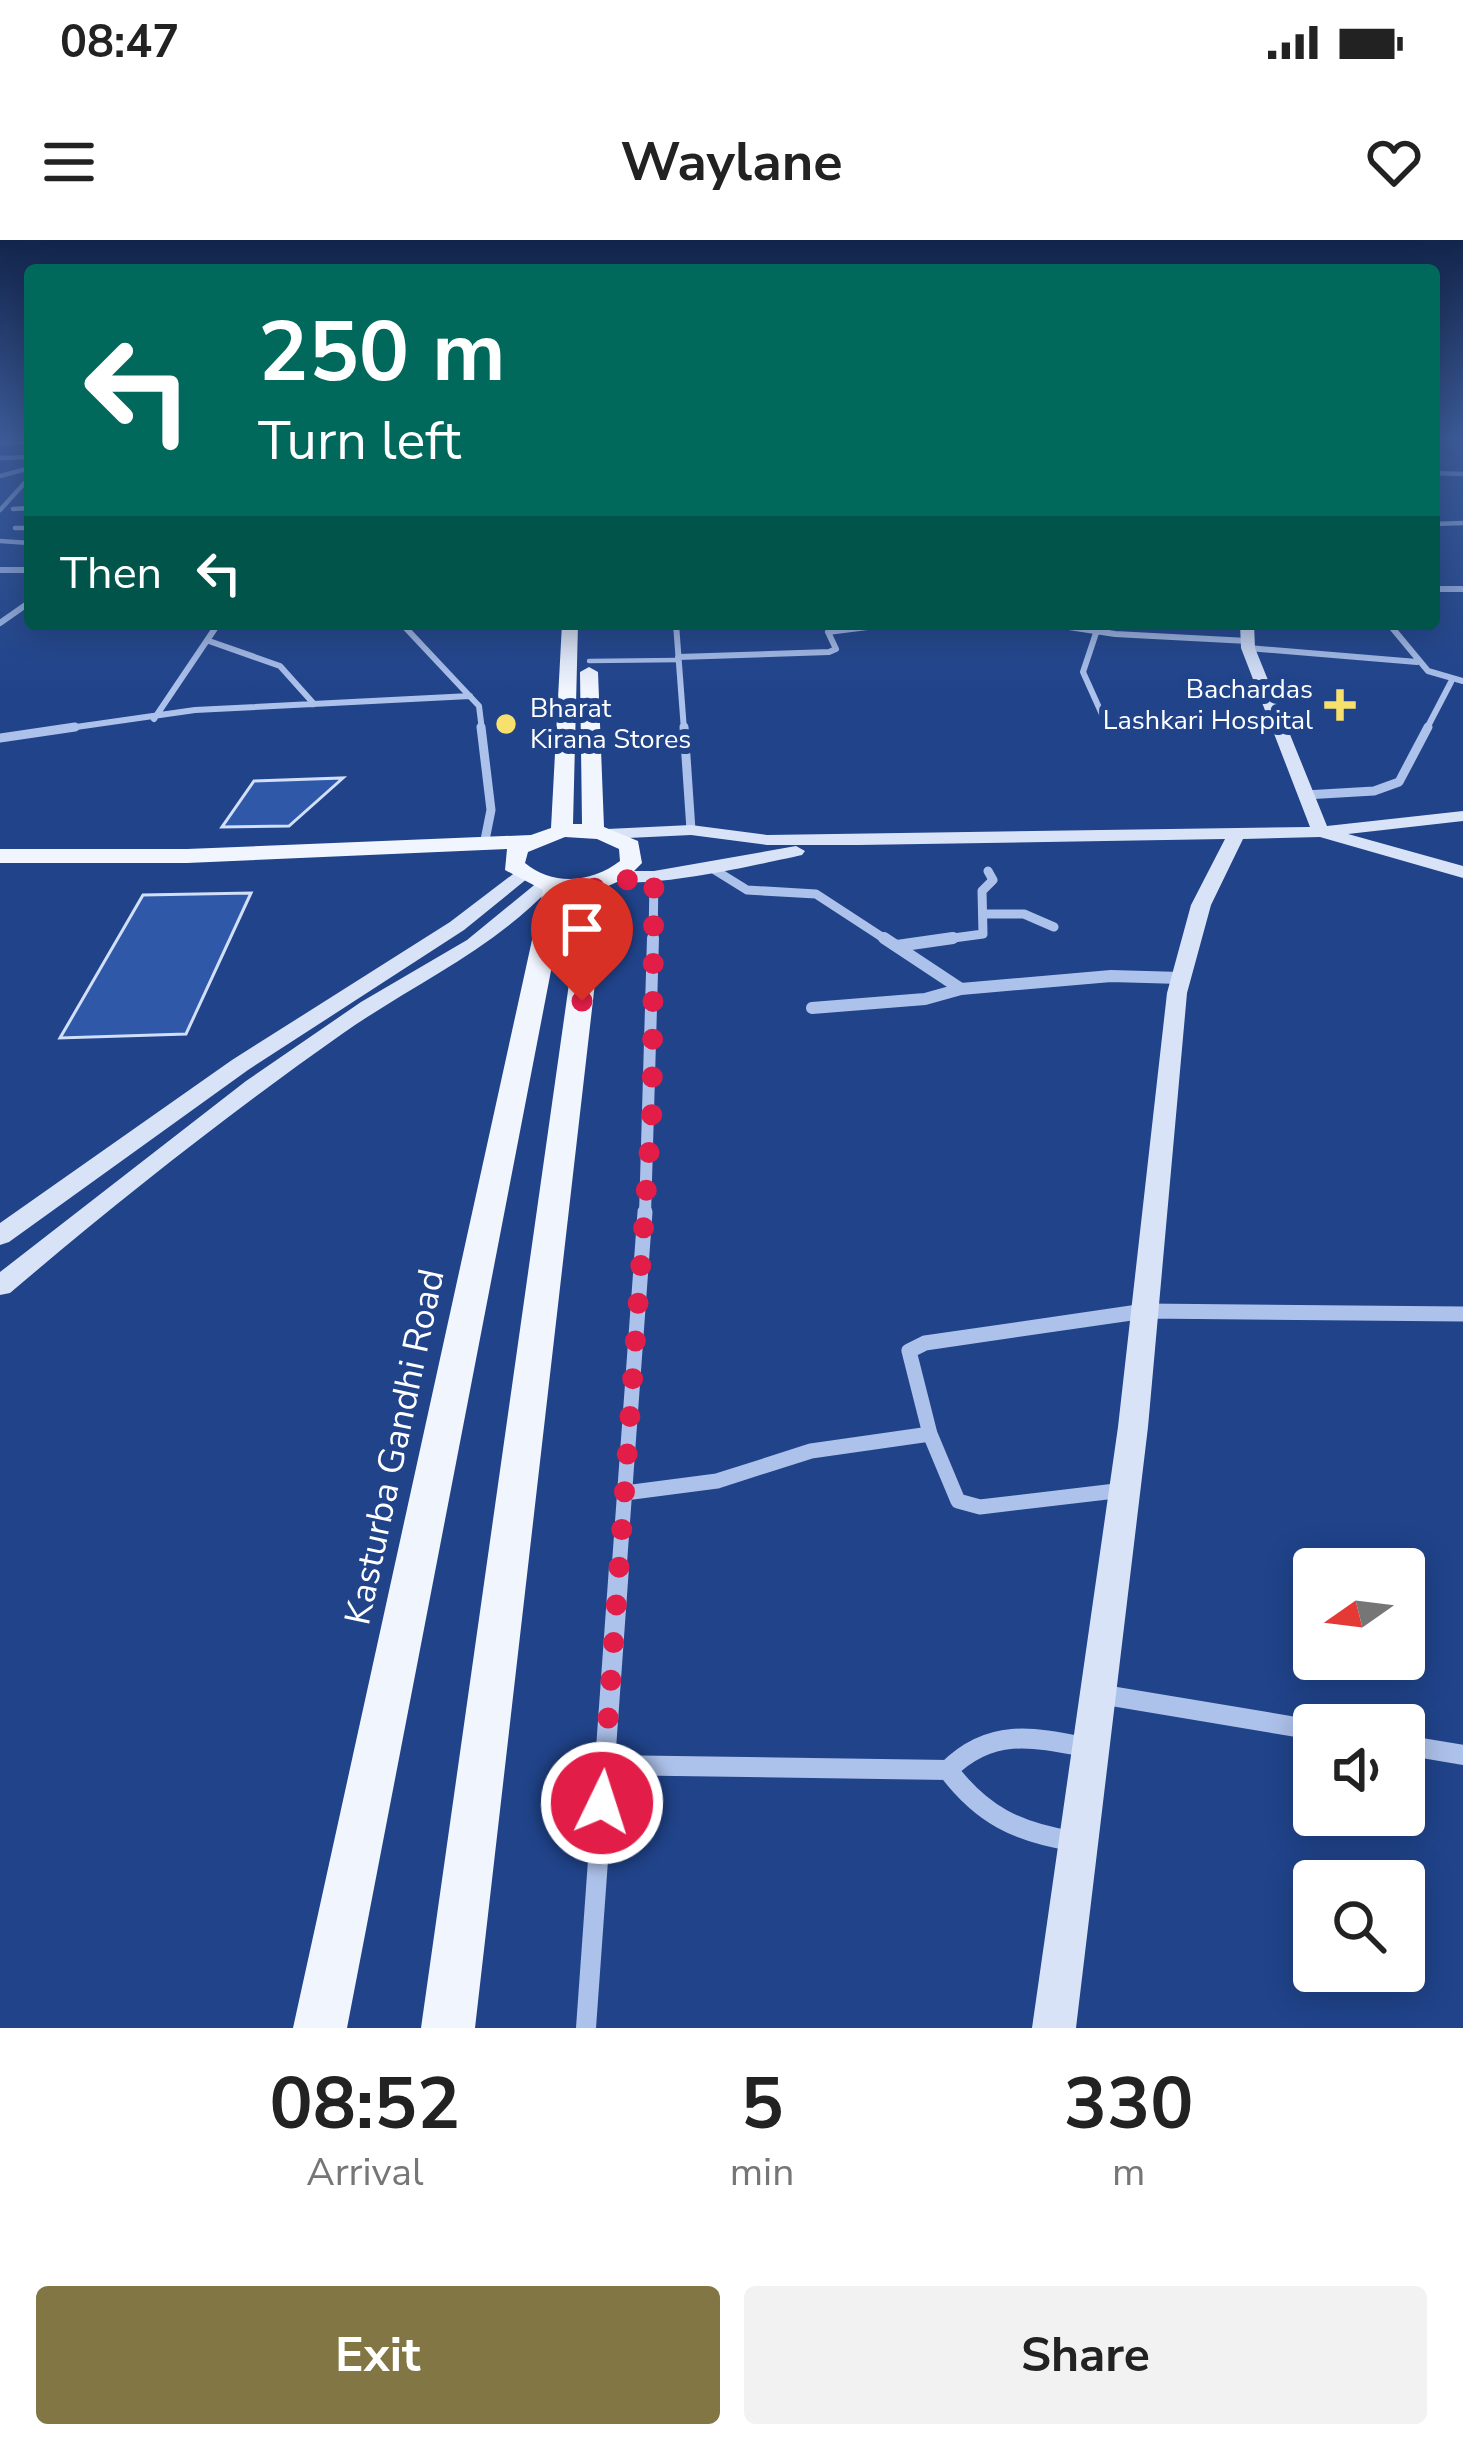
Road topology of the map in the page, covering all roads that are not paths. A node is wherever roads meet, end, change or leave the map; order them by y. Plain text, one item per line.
1 (16, 528) dead end
2 (24, 528) edge
3 (215, 630) edge
4 (407, 630) edge
5 (570, 630) edge
6 (588, 630) edge
7 (676, 630) edge
8 (825, 630) edge
9 (1097, 630) edge
10 (1116, 630) edge
11 (1393, 630) edge
12 (1248, 637) edge
13 (209, 640) junction
14 (678, 658) junction
15 (589, 661) junction
16 (1417, 662) junction
17 (1463, 681) edge
18 (1451, 682) junction
19 (470, 696) junction
20 (314, 704) junction
21 (154, 718) junction
22 (1105, 721) dead end
23 (0, 738) edge
24 (1305, 796) junction
25 (1463, 816) edge
26 (691, 830) junction
27 (562, 831) junction
28 (1321, 832) junction
29 (600, 833) junction
30 (1237, 833) junction
31 (858, 840) junction
32 (528, 841) junction
33 (484, 845) junction
34 (0, 856) edge
35 (0, 866) edge
36 (710, 867) junction
37 (988, 872) dead end
38 (1463, 872) edge
39 (654, 877) junction
40 (557, 878) junction
41 (983, 914) junction
42 (1054, 927) dead end
43 (896, 946) junction
44 (1181, 978) junction
45 (962, 989) junction
46 (812, 1008) dead end
47 (0, 1236) edge
48 (0, 1286) edge
49 (1144, 1311) junction
50 (1463, 1314) edge
51 (930, 1434) junction
52 (1125, 1490) junction
53 (625, 1492) junction
54 (1098, 1694) junction
55 (1293, 1726) edge
56 (1090, 1748) junction
57 (1425, 1749) edge
58 (1463, 1755) edge
59 (605, 1765) junction
60 (949, 1770) junction
61 (1079, 1842) junction
62 (320, 2028) edge
63 (448, 2028) edge
64 (586, 2028) edge
65 (1054, 2028) edge

1 - 2 street
3 - 13 street
4 - 19 street
5 - 27 main road
6 - 15 main road
7 - 14 street
8 - 14 street
9 - 22 street
10 - 12 street
11 - 16 street
12 - 16 street
12 - 24 main road
13 - 20 street
13 - 21 street
14 - 15 lane
14 - 26 street
15 - 29 main road
16 - 18 street
17 - 18 street
18 - 24 street
19 - 20 street
19 - 33 street
20 - 21 street
21 - 23 street
24 - 28 main road
25 - 28 main road
26 - 29 main road
26 - 31 main road
27 - 29 main road
27 - 32 main road
28 - 30 main road
28 - 38 main road
29 - 40 main road
30 - 31 main road
30 - 44 main road
31 - 36 main road
32 - 33 main road
32 - 40 main road
33 - 34 main road
35 - 40 main road
36 - 39 main road
36 - 43 street
37 - 41 street
39 - 40 main road
39 - 53 street
40 - 47 main road
40 - 48 main road
40 - 62 main road, Kasturba Gandhi Road
40 - 63 main road
41 - 42 street
41 - 43 street
43 - 45 street
44 - 45 street
44 - 49 main road
45 - 46 street
49 - 50 street
49 - 51 street
49 - 52 main road
51 - 52 street
51 - 53 street
52 - 54 main road
53 - 59 street
54 - 55 street
54 - 56 main road
56 - 60 street
56 - 61 main road
57 - 58 street
59 - 60 street
59 - 64 street
60 - 61 street
61 - 65 main road

